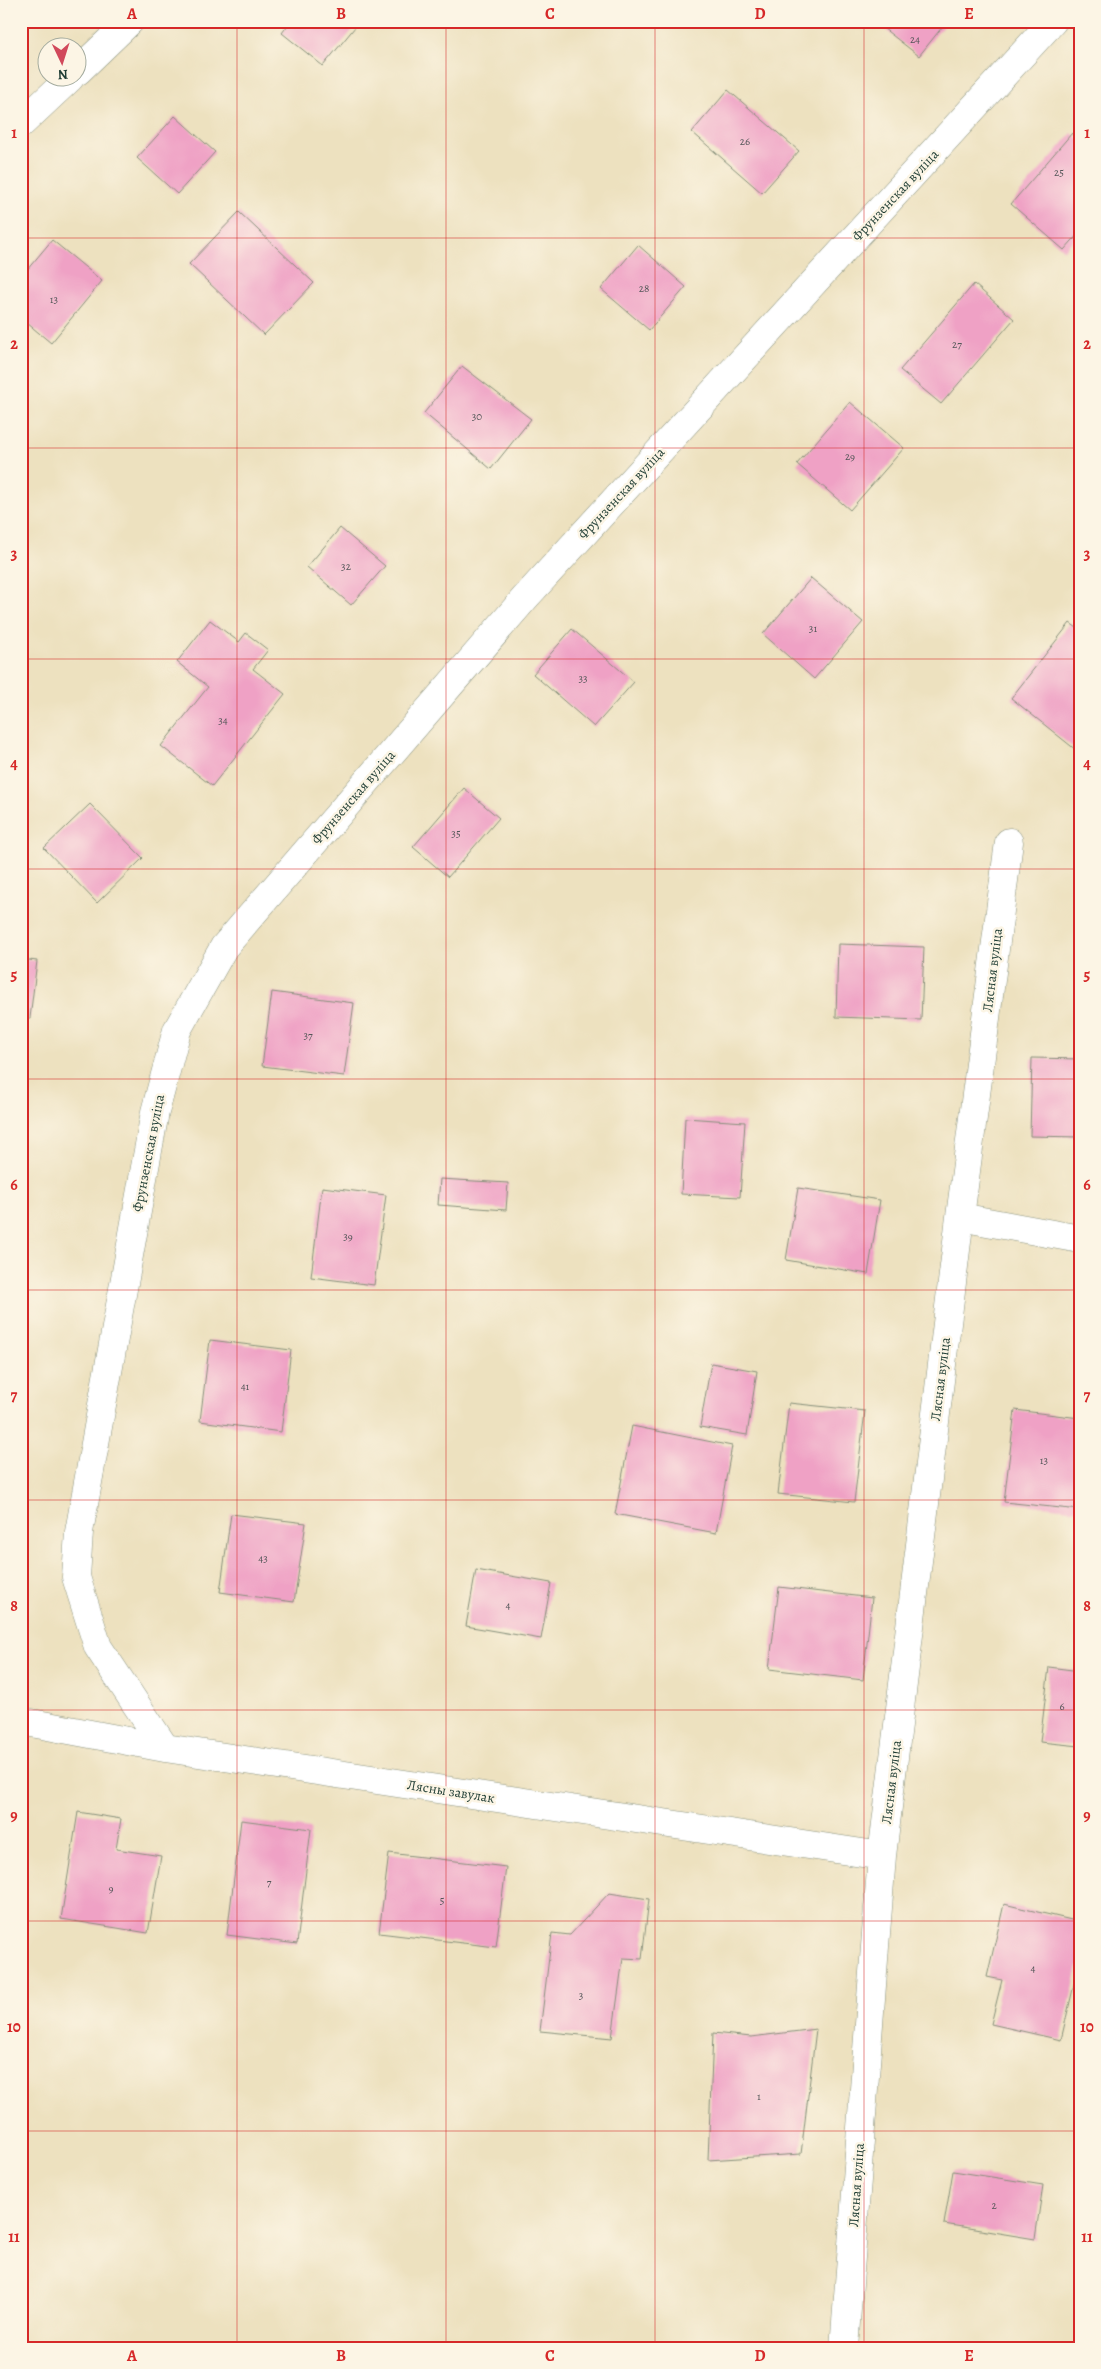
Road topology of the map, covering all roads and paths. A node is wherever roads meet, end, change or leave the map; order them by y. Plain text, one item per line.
1 (130, 21) edge
2 (1053, 21) edge
3 (88, 61) edge
4 (59, 88) edge
5 (21, 124) edge
6 (1009, 842) dead end
7 (960, 1217) junction
8 (1080, 1239) edge
9 (21, 1722) edge
10 (165, 1748) junction
11 (882, 1856) junction
12 (844, 2348) edge

1 - 3 street
2 - 10 street, Фрунзенская вуліца
4 - 5 street
6 - 7 street, Лясная вуліца
7 - 8 street
7 - 11 street, Лясная вуліца
9 - 10 street, Лясны завулак
10 - 11 street, Лясны завулак
11 - 12 street, Лясная вуліца

